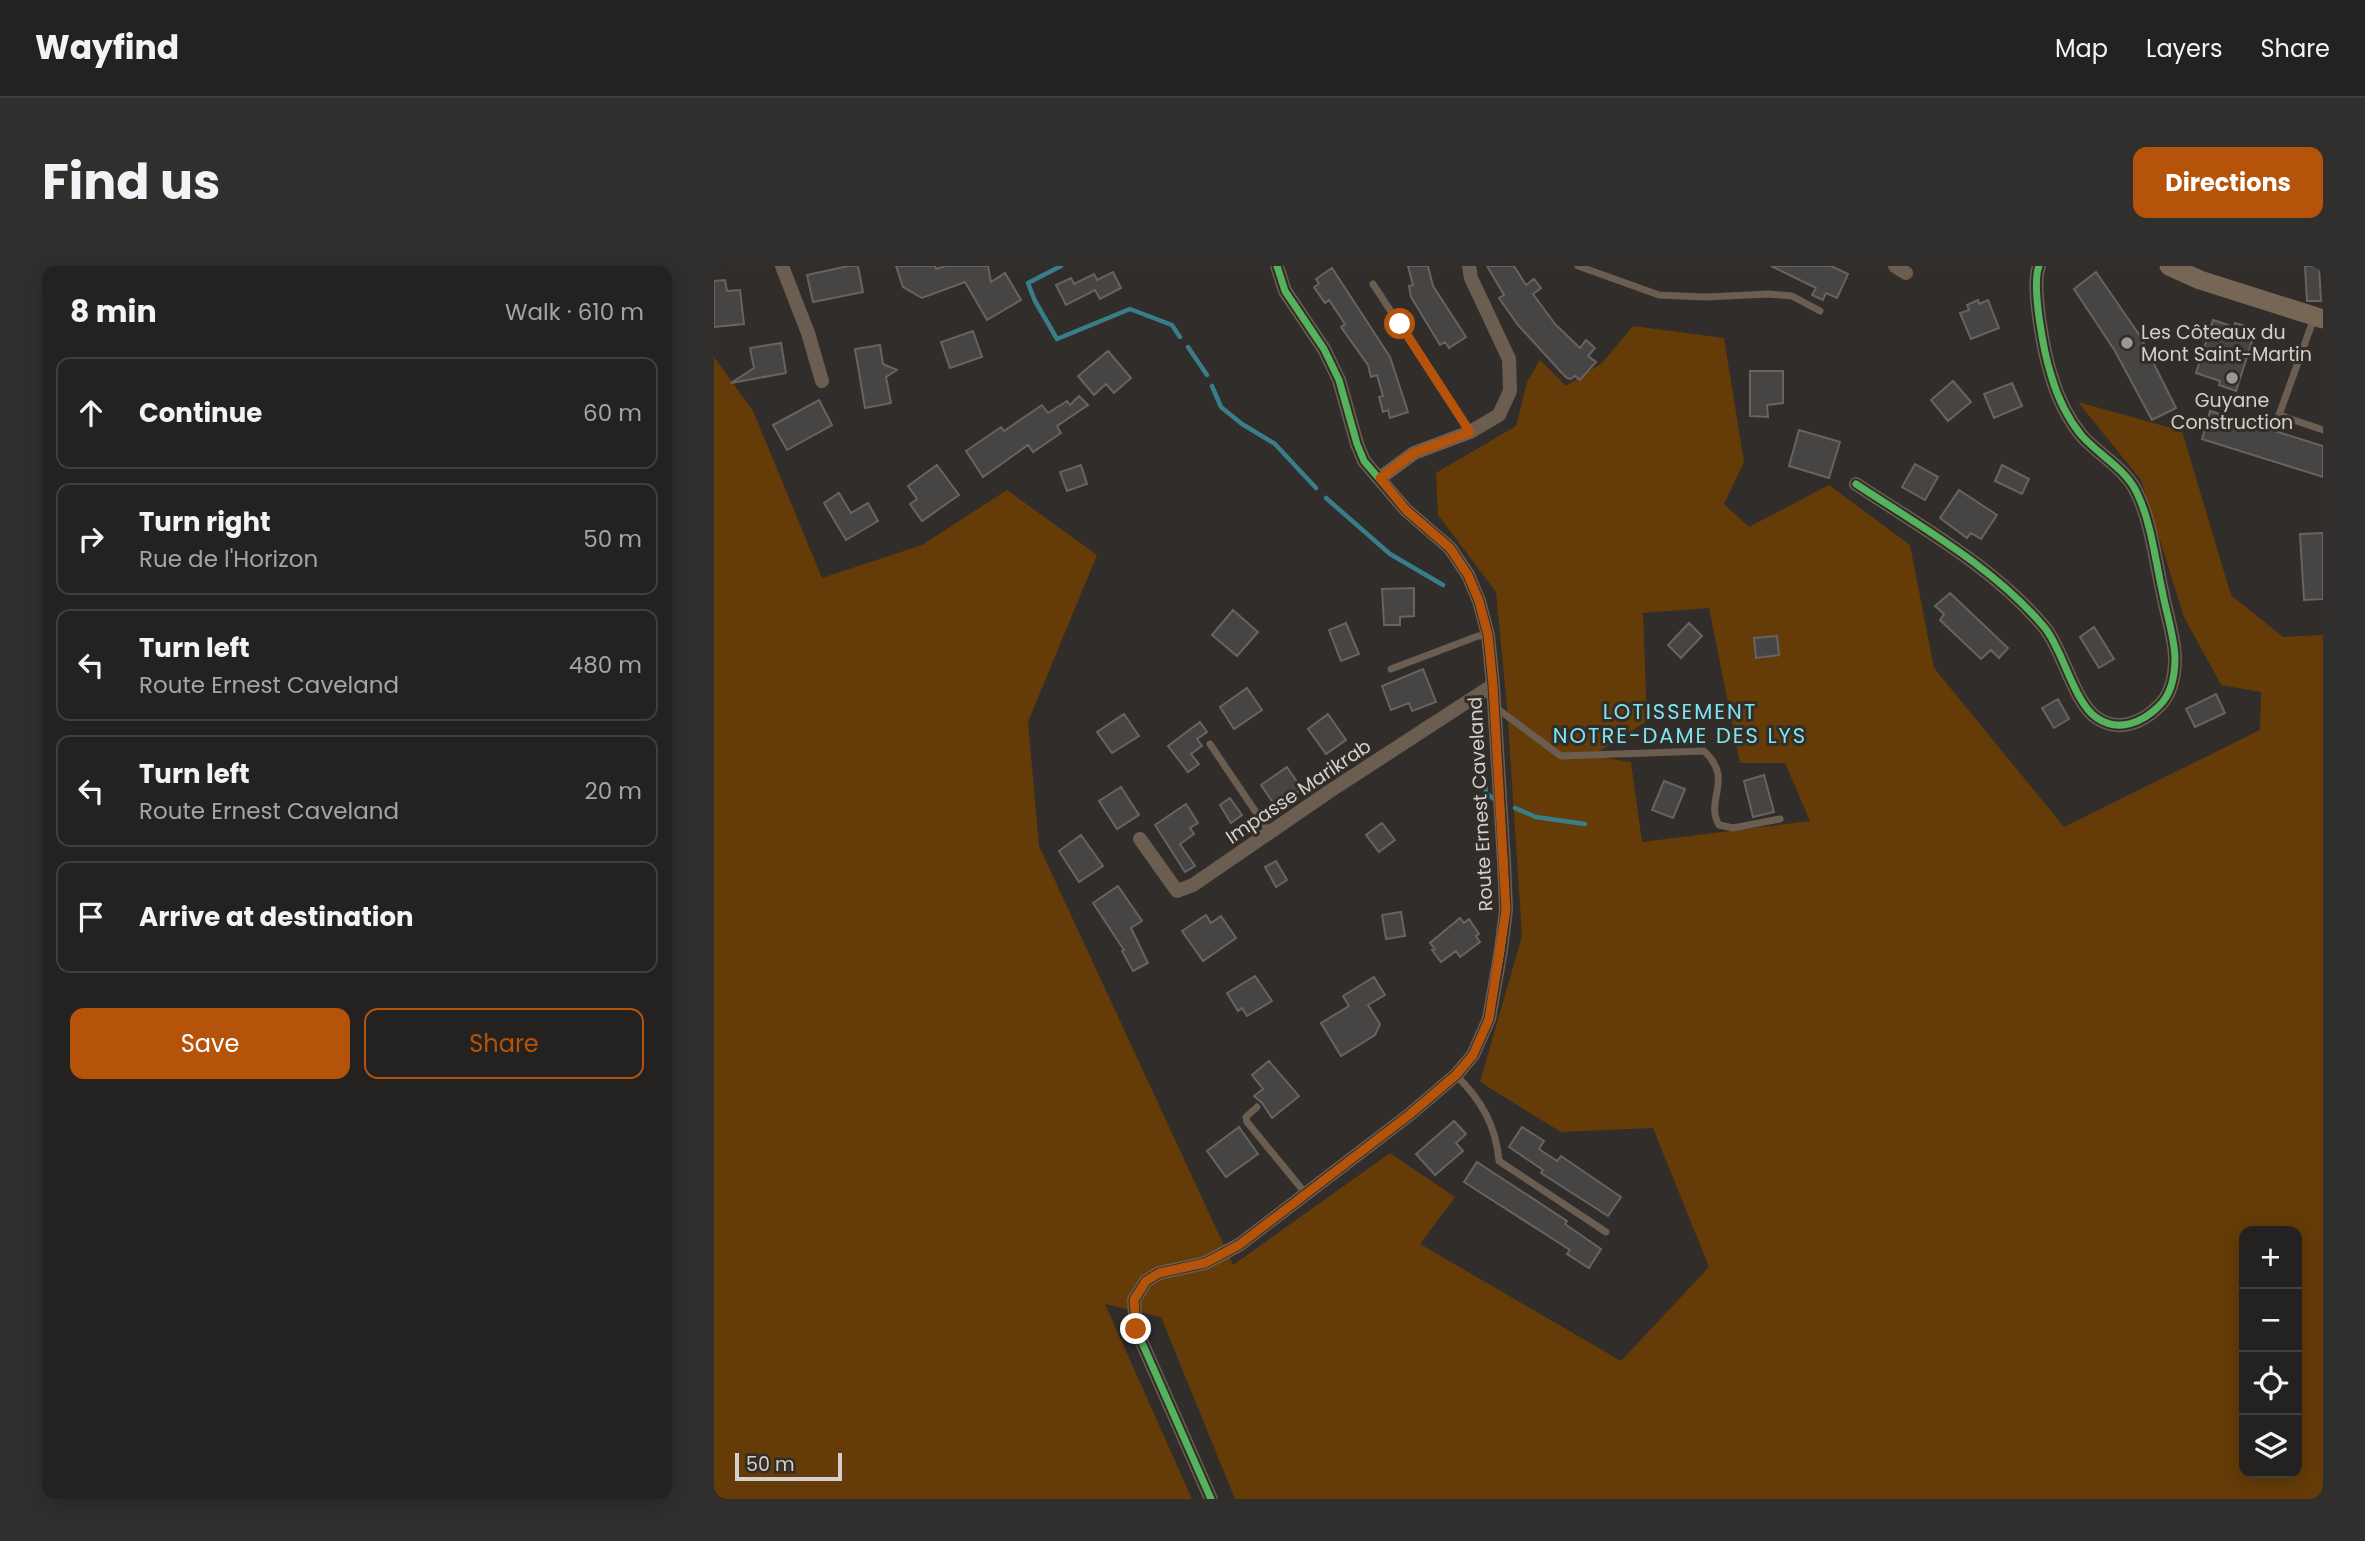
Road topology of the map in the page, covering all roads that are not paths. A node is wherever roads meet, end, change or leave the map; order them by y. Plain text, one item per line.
1 (782, 266) edge
2 (1277, 266) edge
3 (1469, 266) edge
4 (1578, 266) edge
5 (2039, 266) edge
6 (2169, 266) edge
7 (1373, 284) dead end
8 (1820, 312) dead end
9 (2319, 318) edge
10 (822, 381) dead end
11 (2323, 430) edge
12 (1470, 432) junction
13 (1380, 478) junction
14 (1856, 484) dead end
15 (1488, 635) junction
16 (1391, 669) dead end
17 (1493, 685) junction
18 (1495, 706) junction
19 (1210, 744) dead end
20 (1780, 819) dead end
21 (1270, 833) junction
22 (1140, 839) dead end
23 (1456, 1075) junction
24 (1257, 1107) dead end
25 (1306, 1194) junction
26 (1606, 1232) dead end
27 (1211, 1499) edge

1 - 10 street
2 - 13 street, Route Ernest Caveland
3 - 12 street
4 - 8 lane
5 - 14 street
6 - 9 street
7 - 12 lane
9 - 11 lane
12 - 13 street
13 - 15 street, Route Ernest Caveland
15 - 16 lane
15 - 17 street, Route Ernest Caveland
17 - 18 street, Route Ernest Caveland
17 - 21 street, Impasse Marikrab
18 - 20 lane
18 - 23 street, Route Ernest Caveland
19 - 21 lane
21 - 22 street, Impasse Marikrab
23 - 25 street, Route Ernest Caveland
23 - 26 lane
24 - 25 lane
25 - 27 street, Route Ernest Caveland

